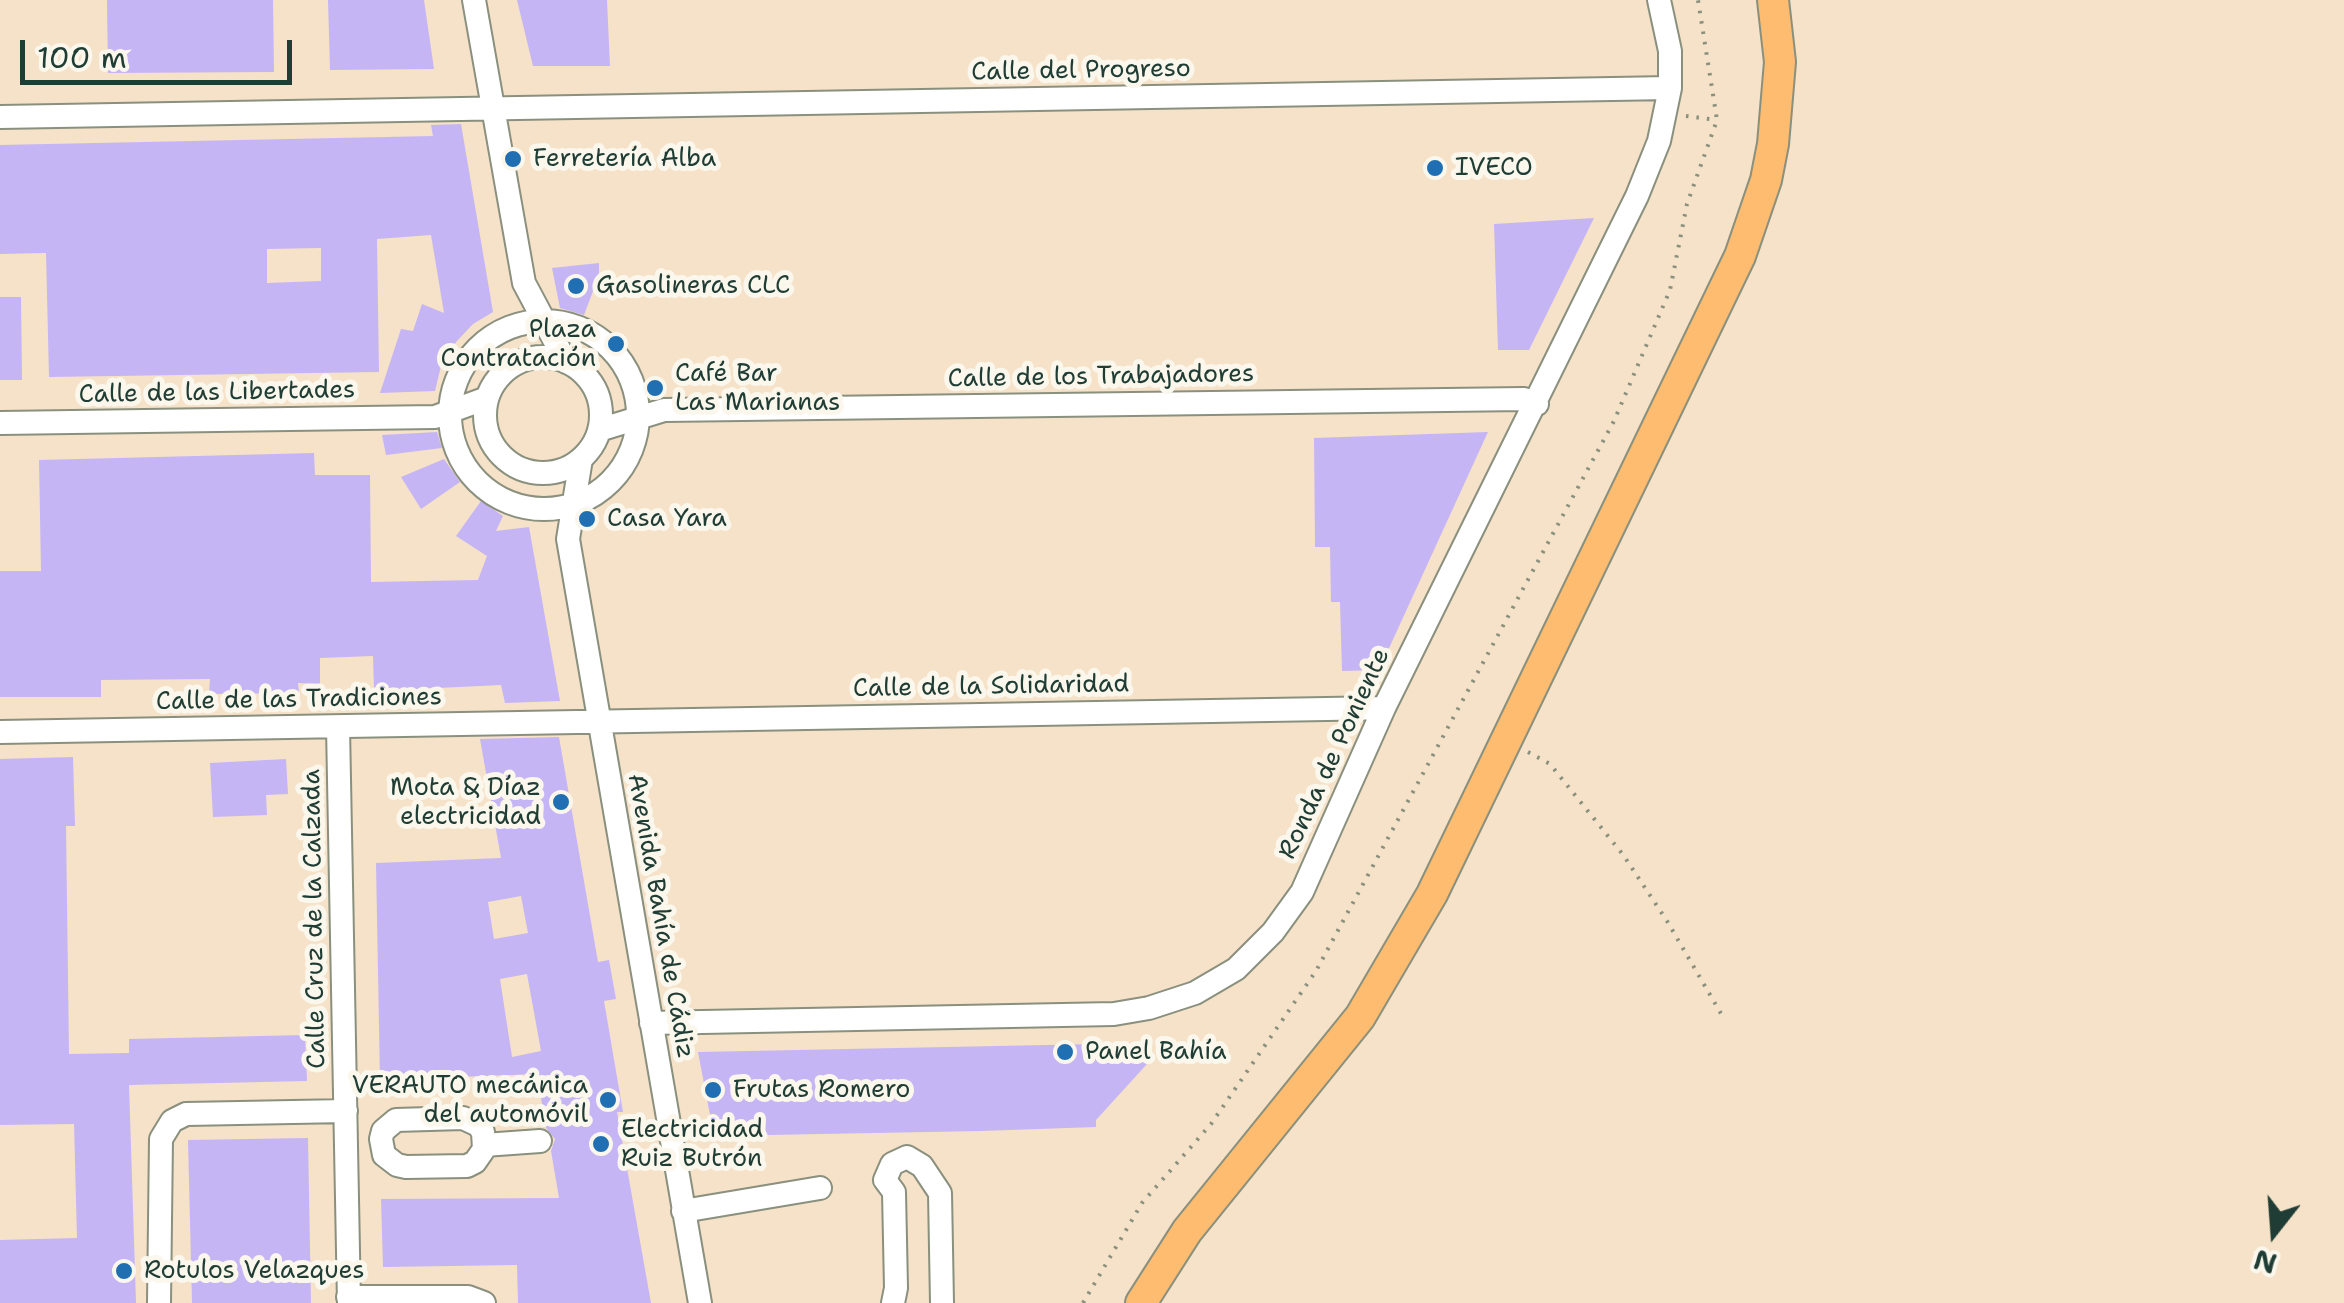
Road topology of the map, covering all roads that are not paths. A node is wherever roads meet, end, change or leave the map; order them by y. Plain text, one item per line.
1 (474, 0) edge
2 (1659, 0) edge
3 (1774, 0) edge
4 (1670, 88) junction
5 (493, 108) junction
6 (0, 117) edge
7 (524, 283) junction
8 (546, 322) junction
9 (514, 326) junction
10 (566, 362) junction
11 (509, 368) junction
12 (594, 386) junction
13 (487, 398) junction
14 (1536, 404) junction
15 (638, 409) junction
16 (446, 418) junction
17 (0, 424) edge
18 (599, 430) junction
19 (492, 442) junction
20 (581, 459) junction
21 (513, 464) junction
22 (575, 504) junction
23 (547, 509) junction
24 (568, 539) junction
25 (1384, 708) junction
26 (598, 722) junction
27 (338, 727) junction
28 (0, 732) edge
29 (651, 1023) junction
30 (346, 1111) junction
31 (540, 1141) dead end
32 (346, 1144) junction
33 (381, 1144) junction
34 (484, 1144) junction
35 (820, 1188) dead end
36 (683, 1212) junction
37 (348, 1300) edge
38 (158, 1303) edge
39 (484, 1303) edge
40 (700, 1303) edge
41 (893, 1303) edge
42 (942, 1303) edge
43 (1142, 1303) edge

1 - 5 street
2 - 4 street, Ronda de Poniente
3 - 43 main road
4 - 5 street, Calle del Progreso
4 - 14 street, Ronda de Poniente
5 - 6 street, Calle del Progreso
5 - 7 street
7 - 8 street
7 - 9 street
8 - 9 street
8 - 10 street
8 - 15 street
9 - 11 street
9 - 16 street
10 - 11 street
10 - 12 street
11 - 13 street
12 - 15 street, Calle de los Trabajadores
12 - 18 street
13 - 16 street, Calle de las Libertades
13 - 19 street
14 - 15 street, Calle de los Trabajadores
14 - 25 street, Ronda de Poniente
15 - 18 street
15 - 22 street
16 - 17 street, Calle de las Libertades
16 - 19 street, Calle de las Libertades
16 - 23 street
18 - 20 street
19 - 21 street
20 - 21 street
20 - 22 street, Avenida Bahía de Cádiz
21 - 23 street, Avenida Bahía de Cádiz
22 - 23 street
22 - 24 street, Avenida Bahía de Cádiz
23 - 24 street, Avenida Bahía de Cádiz
24 - 26 street, Avenida Bahía de Cádiz
25 - 26 street, Calle de la Solidaridad
25 - 29 street, Ronda de Poniente
26 - 27 street, Calle de las Tradiciones
26 - 29 street, Avenida Bahía de Cádiz
27 - 28 street, Calle de las Tradiciones
27 - 30 street, Calle Cruz de la Calzada
29 - 36 street, Avenida Bahía de Cádiz
30 - 32 street, Calle Cruz de la Calzada
30 - 38 street
31 - 34 street
32 - 33 street
32 - 37 street, Calle Cruz de la Calzada
33 - 34 street
33 - 34 street
35 - 36 street
36 - 40 street, Avenida Bahía de Cádiz
37 - 39 street, Calle Cruz de la Calzada
41 - 42 street

